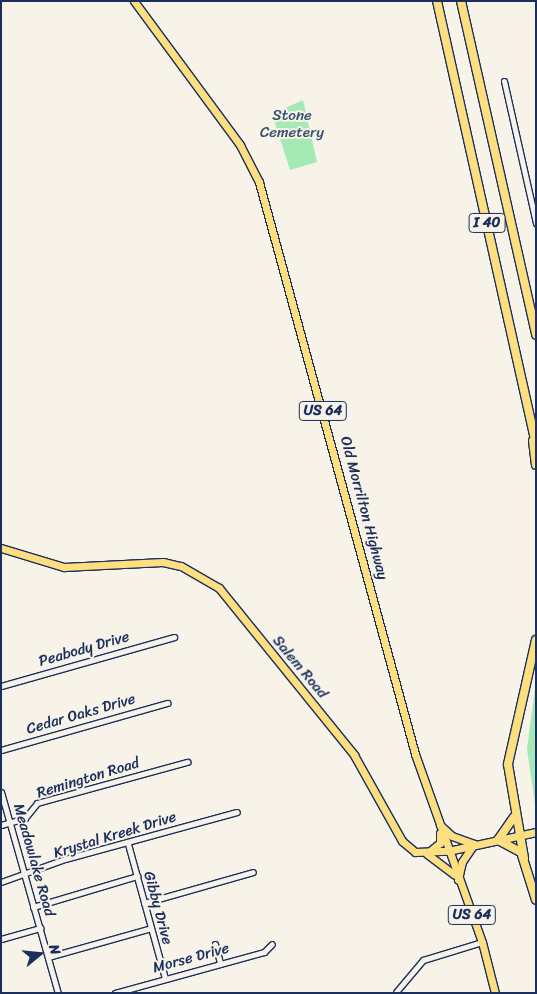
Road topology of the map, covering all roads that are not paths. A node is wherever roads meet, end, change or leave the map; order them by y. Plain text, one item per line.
1 (134, 1) edge
2 (438, 1) edge
3 (461, 1) edge
4 (504, 81) dead end
5 (536, 223) edge
6 (536, 335) edge
7 (532, 429) junction
8 (536, 445) edge
9 (536, 464) edge
10 (1, 548) edge
11 (174, 637) dead end
12 (536, 640) edge
13 (1, 686) edge
14 (167, 703) dead end
15 (1, 750) edge
16 (187, 762) dead end
17 (1, 792) edge
18 (513, 805) junction
19 (237, 812) dead end
20 (10, 824) junction
21 (1, 825) edge
22 (440, 825) junction
23 (536, 832) edge
24 (520, 836) junction
25 (498, 840) junction
26 (128, 844) junction
27 (474, 844) junction
28 (448, 851) junction
29 (425, 853) junction
30 (524, 858) junction
31 (253, 872) dead end
32 (25, 876) junction
33 (137, 876) junction
34 (458, 880) junction
35 (1, 882) edge
36 (536, 900) edge
37 (144, 903) junction
38 (33, 907) junction
39 (40, 928) junction
40 (151, 928) junction
41 (1, 939) edge
42 (482, 942) junction
43 (215, 944) dead end
44 (272, 944) dead end
45 (48, 957) junction
46 (220, 963) junction
47 (165, 978) junction
48 (396, 992) edge
49 (58, 993) edge
50 (114, 993) edge
51 (495, 993) edge

1 - 22 main road, Old Morrilton Highway / US 64
2 - 7 highway, I 40
3 - 6 highway, I 40
4 - 5 street
7 - 8 highway, I 40
7 - 9 highway
10 - 29 main road, Salem Road
11 - 13 street, Peabody Drive
12 - 18 highway
14 - 15 street, Cedar Oaks Drive
16 - 20 street, Remington Road
17 - 20 street, Meadowlake Road
18 - 24 highway
18 - 25 highway
19 - 26 street, Krystal Kreek Drive
20 - 21 street, Remington Road
20 - 32 street, Meadowlake Road
22 - 27 main road
22 - 28 main road, Old Morrilton Highway / US 64
22 - 29 main road
23 - 24 main road
24 - 25 main road
24 - 30 highway
25 - 27 main road
25 - 30 highway
26 - 32 street, Krystal Kreek Drive
26 - 33 street, Gibby Drive
27 - 28 main road
27 - 34 main road
28 - 29 main road
28 - 34 main road, Old Morrilton Highway / US 64
29 - 34 main road, Salem Road
30 - 36 highway
31 - 37 street
32 - 35 street, Krystal Kreek Drive
32 - 38 street, Meadowlake Road
33 - 37 street, Gibby Drive
33 - 38 street
34 - 42 main road, Old Morrilton Highway / US 64
37 - 40 street, Gibby Drive
38 - 39 street, Meadowlake Road
39 - 41 street
39 - 45 street, Meadowlake Road
40 - 45 street
40 - 47 street, Gibby Drive
42 - 48 street
42 - 51 main road, Old Morrilton Highway / US 64
43 - 46 street
44 - 46 street, Morse Drive
45 - 49 street, Meadowlake Road
46 - 47 street, Morse Drive
47 - 50 street, Morse Drive

